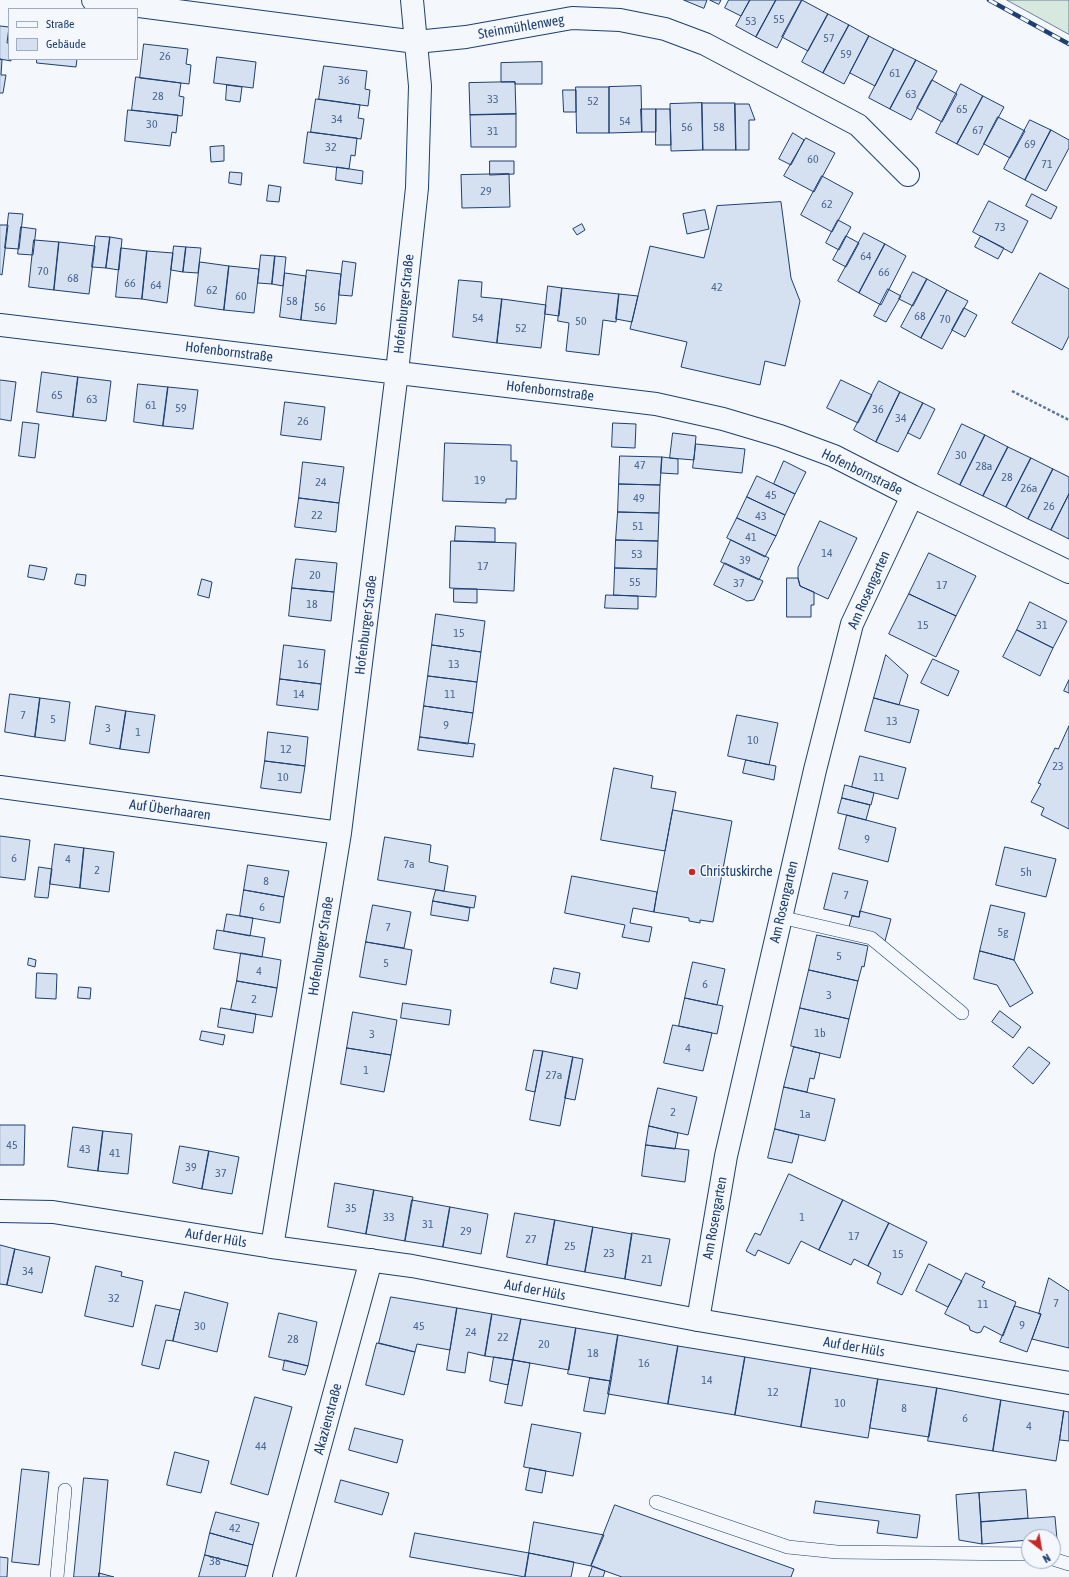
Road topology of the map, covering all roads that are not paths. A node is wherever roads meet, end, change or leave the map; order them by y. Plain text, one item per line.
1 (101, 0) edge
2 (412, 0) edge
3 (416, 42) junction
4 (908, 176) dead end
5 (0, 325) edge
6 (397, 372) junction
7 (912, 496) junction
8 (1069, 572) edge
9 (0, 787) edge
10 (340, 834) junction
11 (780, 917) junction
12 (962, 1013) dead end
13 (0, 1211) edge
14 (272, 1247) junction
15 (371, 1260) junction
16 (698, 1320) junction
17 (1069, 1384) edge
18 (65, 1490) dead end
19 (656, 1502) dead end
20 (1021, 1554) edge
21 (57, 1577) edge
22 (284, 1577) edge

1 - 3 street, Steinmühlenweg
2 - 3 street, Hofenburger Straße
3 - 4 street, Steinmühlenweg
3 - 6 street, Hofenburger Straße
5 - 6 street, Hofenbornstraße
6 - 7 street, Hofenbornstraße
6 - 10 street, Hofenburger Straße
7 - 8 street, Hofenbornstraße
7 - 11 street, Am Rosengarten
9 - 10 street, Auf Überhaaren
10 - 14 street, Hofenburger Straße
11 - 12 lane
11 - 16 street, Am Rosengarten
13 - 14 street, Auf der Hüls
14 - 15 street, Auf der Hüls
15 - 16 street, Auf der Hüls
15 - 22 street, Akazienstraße
16 - 17 street, Auf der Hüls
18 - 21 lane
19 - 20 lane

